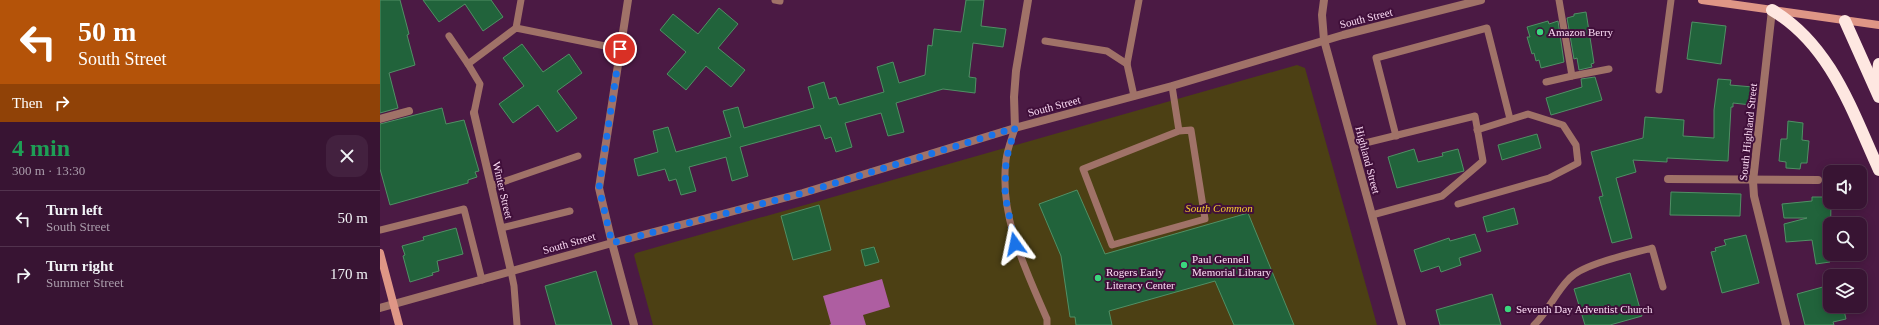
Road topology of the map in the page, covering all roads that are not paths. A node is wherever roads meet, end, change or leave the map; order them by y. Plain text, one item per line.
1 (521, 0) edge
2 (628, 0) edge
3 (1028, 0) edge
4 (1139, 0) edge
5 (1324, 0) edge
6 (1480, 0) edge
7 (1559, 0) edge
8 (1671, 0) edge
9 (1702, 0) edge
10 (1772, 10) junction
11 (1845, 21) junction
12 (1879, 25) edge
13 (516, 28) junction
14 (449, 36) dead end
15 (1324, 40) junction
16 (1045, 41) dead end
17 (620, 49) junction
18 (468, 64) junction
19 (1127, 64) junction
20 (1879, 64) edge
21 (1609, 69) dead end
22 (1572, 76) junction
23 (1546, 82) dead end
24 (1172, 86) junction
25 (1659, 90) dead end
26 (1134, 96) junction
27 (1879, 96) edge
28 (409, 111) dead end
29 (474, 113) joint
30 (380, 119) edge
31 (1510, 119) junction
32 (1015, 128) junction
33 (1477, 130) junction
34 (1179, 131) junction
35 (1396, 136) junction
36 (1353, 146) junction
37 (578, 156) dead end
38 (1879, 170) edge
39 (1668, 179) dead end
40 (1818, 180) dead end
41 (1754, 181) junction
42 (491, 186) junction
43 (1458, 204) dead end
44 (570, 211) dead end
45 (1372, 215) junction
46 (501, 228) junction
47 (380, 230) edge
48 (612, 243) junction
49 (380, 253) edge
50 (511, 271) junction
51 (482, 280) junction
52 (1663, 287) dead end
53 (393, 304) junction
54 (380, 308) edge
55 (399, 325) edge
56 (517, 325) edge
57 (634, 325) edge
58 (1048, 325) edge
59 (1402, 325) edge
60 (1534, 325) edge
61 (1786, 325) edge

1 - 13 lane
2 - 17 street
3 - 32 street
4 - 19 lane
5 - 15 street, Highland Street
6 - 15 street, South Street
7 - 22 lane
8 - 25 lane
9 - 10 main road
10 - 11 main road
10 - 38 highway
10 - 41 street, South Highland Street
11 - 12 main road
11 - 27 highway
13 - 17 lane
13 - 18 lane
14 - 18 lane
15 - 24 street, South Street
15 - 36 street, Highland Street
16 - 19 lane
17 - 48 street
18 - 29 lane
19 - 26 lane
20 - 27 highway
21 - 22 lane
22 - 23 lane
24 - 26 street, South Street
24 - 34 lane
26 - 32 street, South Street
28 - 30 street
29 - 42 street, Winter Street
31 - 33 lane
31 - 35 lane
31 - 43 lane
32 - 48 street, South Street
32 - 58 lane
33 - 35 lane
33 - 45 lane
34 - 34 lane
35 - 36 lane
36 - 45 street, Highland Street
37 - 42 lane
39 - 41 street
40 - 41 street
41 - 61 street, South Highland Street
42 - 46 street, Winter Street
44 - 46 lane
45 - 59 street, Highland Street
46 - 50 street, Winter Street
47 - 51 lane
48 - 50 street, South Street
48 - 57 street
49 - 53 main road
50 - 51 street, South Street
50 - 56 lane
51 - 53 street, South Street
52 - 60 lane
53 - 54 street, South Street
53 - 55 main road

